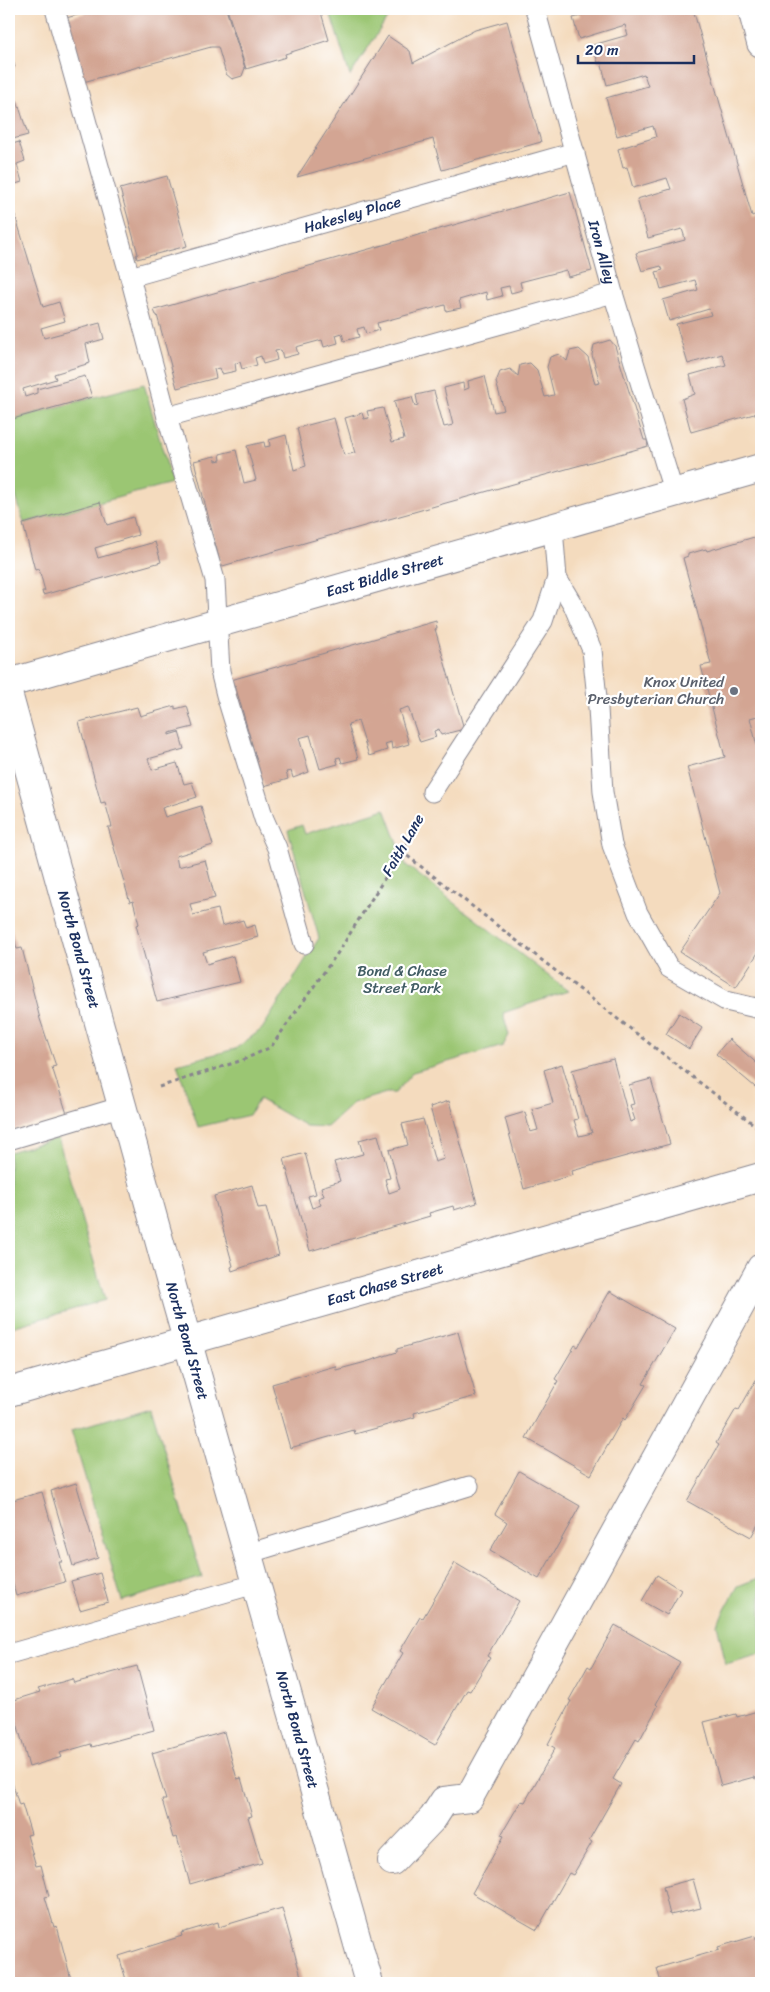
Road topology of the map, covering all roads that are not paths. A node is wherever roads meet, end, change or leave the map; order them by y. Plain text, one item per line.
1 (55, 9) edge
2 (535, 9) edge
3 (752, 9) edge
4 (761, 43) edge
5 (575, 152) junction
6 (130, 277) junction
7 (614, 293) junction
8 (167, 417) junction
9 (761, 468) edge
10 (674, 494) junction
11 (553, 528) junction
12 (557, 578) junction
13 (218, 624) junction
14 (9, 683) edge
15 (9, 697) edge
16 (432, 792) road end
17 (304, 944) dead end
18 (761, 1006) edge
19 (123, 1106) junction
20 (9, 1140) edge
21 (761, 1177) edge
22 (761, 1268) edge
23 (188, 1341) junction
24 (9, 1392) edge
25 (469, 1486) dead end
26 (248, 1554) junction
27 (255, 1584) junction
28 (9, 1654) edge
29 (392, 1861) dead end
30 (369, 1983) edge

1 - 6 lane
2 - 5 lane, Iron Alley
3 - 4 street
5 - 6 lane, Hakesley Place
5 - 7 lane, Iron Alley
6 - 8 lane
7 - 8 lane
7 - 10 lane, Iron Alley
8 - 13 lane
9 - 10 street, East Biddle Street
10 - 11 street, East Biddle Street
11 - 12 lane
11 - 13 street, East Biddle Street
12 - 16 lane
12 - 18 lane
13 - 14 street, East Biddle Street
13 - 17 lane
15 - 19 street, North Bond Street
19 - 20 lane
19 - 23 street, North Bond Street
21 - 23 street, East Chase Street
22 - 29 street
23 - 24 street, East Chase Street
23 - 26 street, North Bond Street
25 - 26 lane
26 - 27 street, North Bond Street
27 - 28 lane
27 - 30 street, North Bond Street

